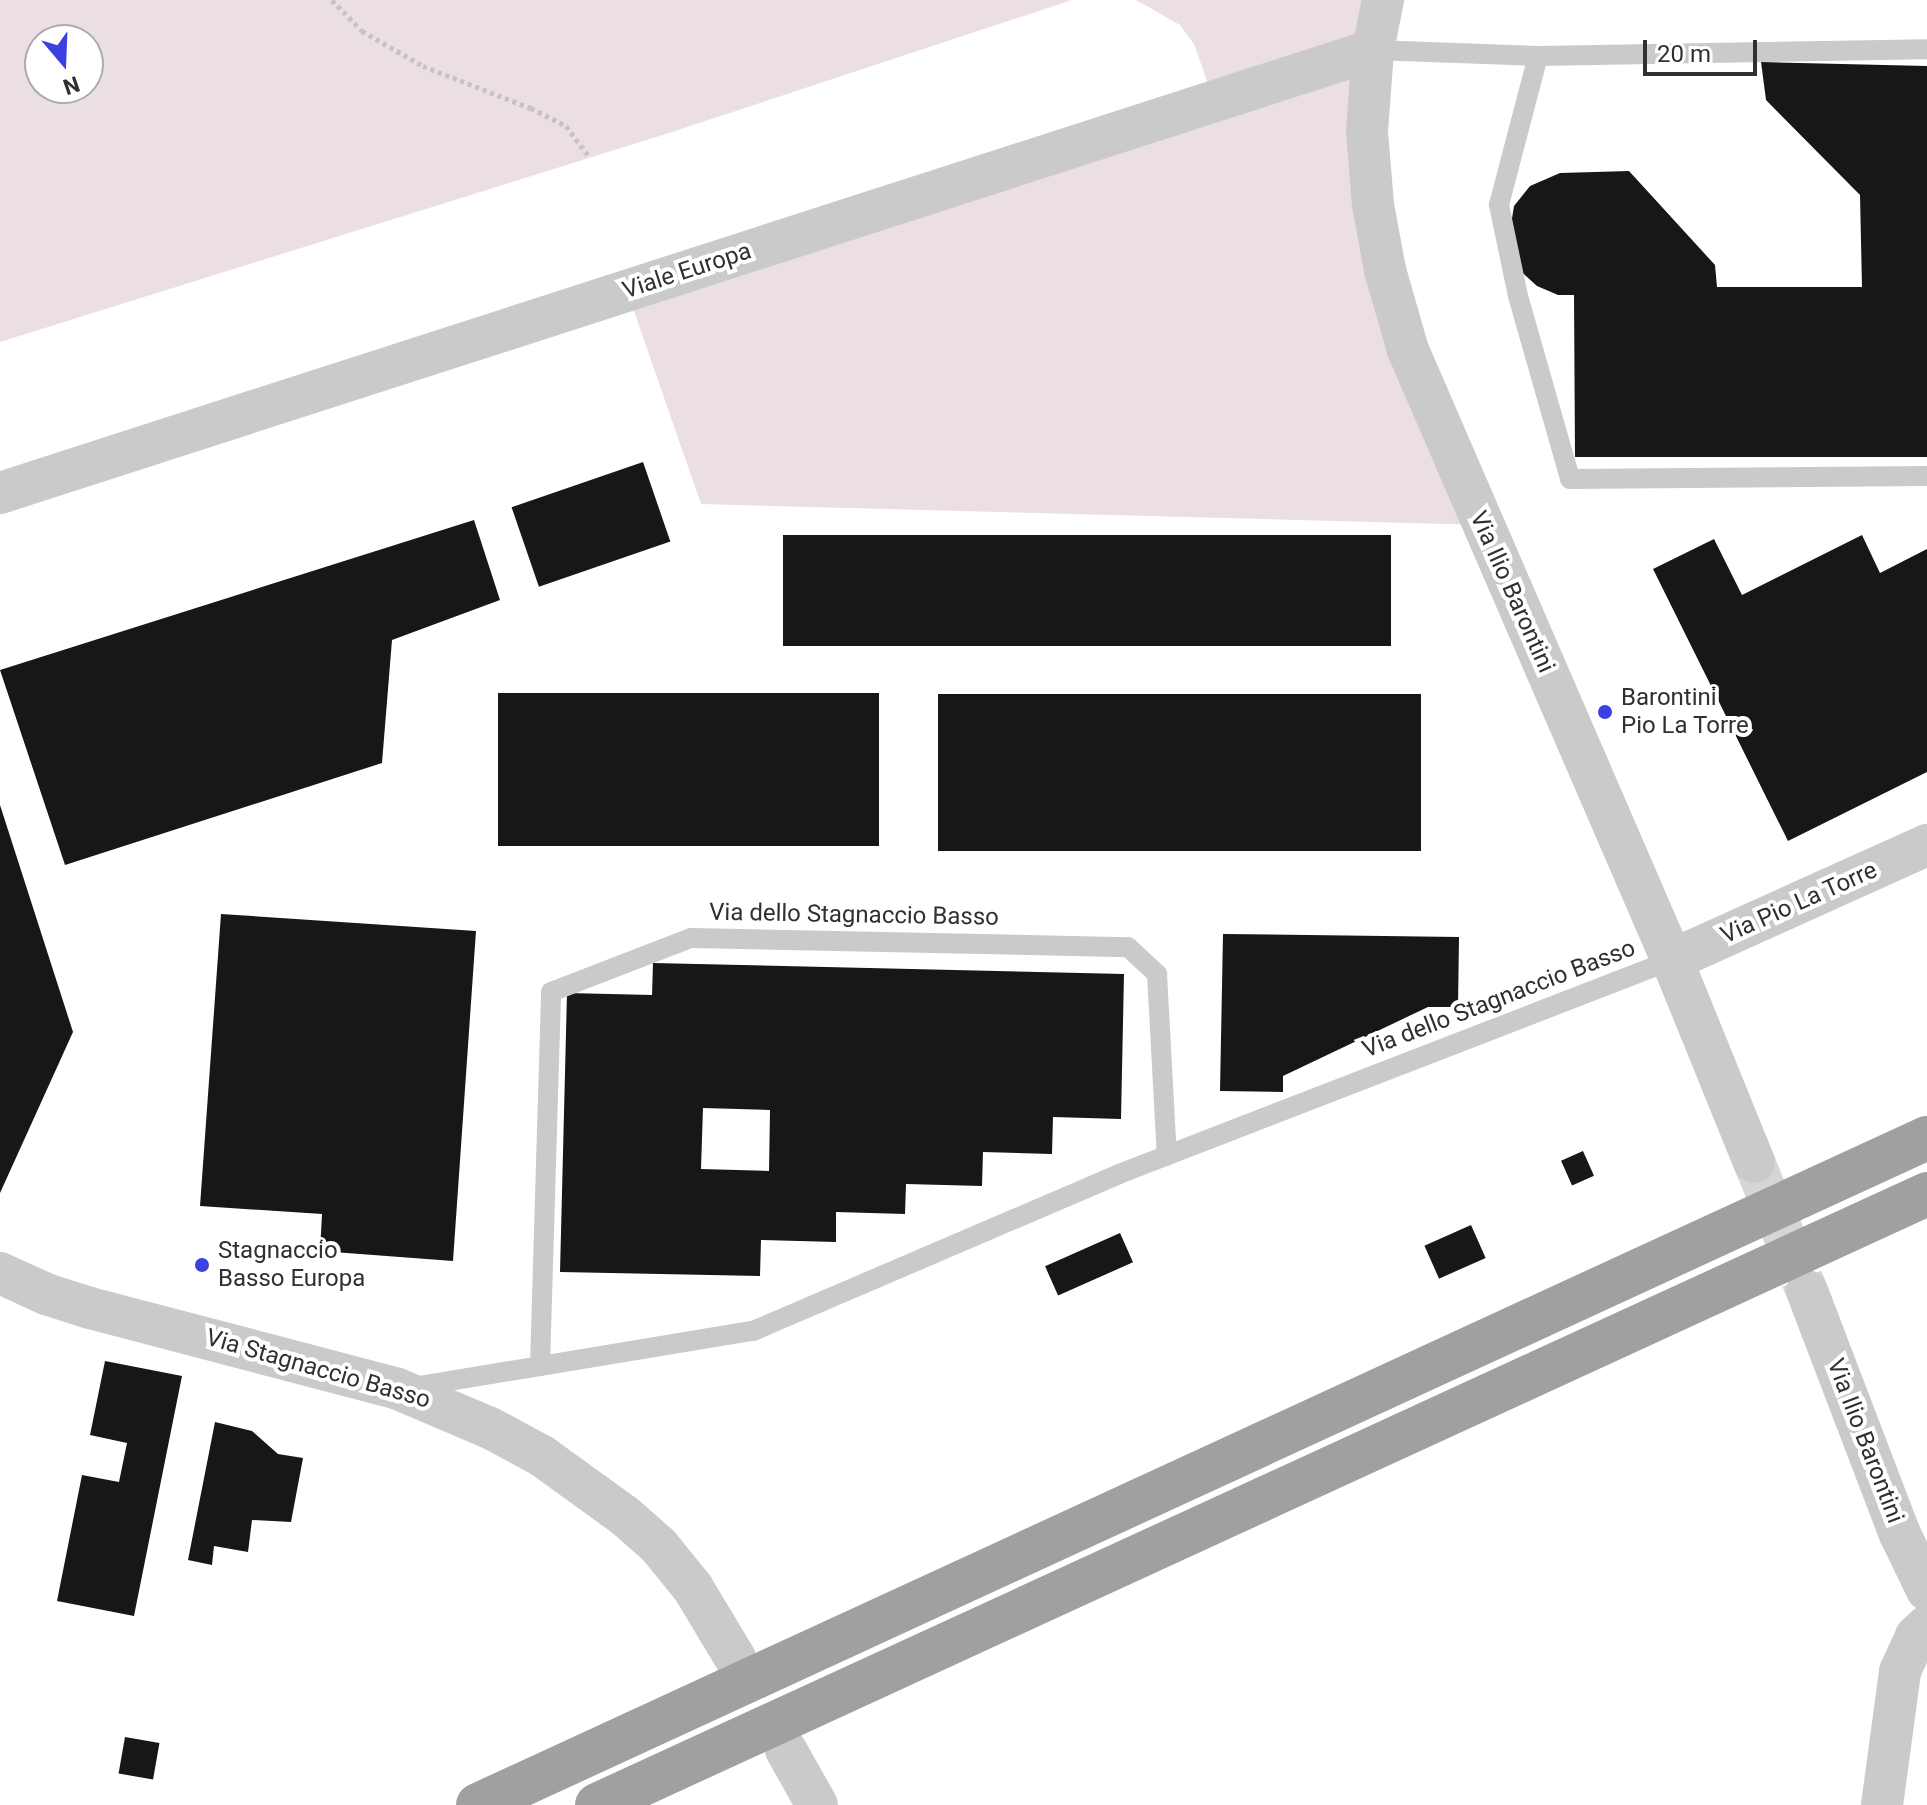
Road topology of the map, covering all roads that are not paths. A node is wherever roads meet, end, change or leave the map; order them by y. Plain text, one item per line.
1 (1383, 0) edge
2 (1927, 49) edge
3 (1373, 50) junction
4 (1538, 56) junction
5 (1927, 476) edge
6 (0, 493) edge
7 (1927, 845) edge
8 (1672, 960) junction
9 (1927, 1138) edge
10 (1167, 1156) junction
11 (1754, 1162) tunnel mouth
12 (1927, 1194) edge
13 (0, 1273) edge
14 (1807, 1291) tunnel mouth
15 (540, 1366) junction
16 (398, 1389) junction
17 (1927, 1590) edge
18 (1927, 1626) edge
19 (735, 1658) dead end
20 (786, 1750) dead end
21 (478, 1805) edge
22 (597, 1805) edge
23 (817, 1805) edge
24 (1882, 1805) edge

1 - 3 street, Via Ilio Barontini
2 - 4 lane
3 - 4 lane
3 - 6 street, Viale Europa
3 - 8 street, Via Ilio Barontini
4 - 5 lane
7 - 8 street, Via Pio La Torre
8 - 10 lane, Via dello Stagnaccio Basso
8 - 11 street, Via Ilio Barontini
9 - 21 highway
10 - 15 lane, Via dello Stagnaccio Basso
10 - 15 lane, Via dello Stagnaccio Basso
12 - 22 highway
13 - 16 street, Via Stagnaccio Basso
14 - 17 street, Via Ilio Barontini
15 - 16 lane, Via dello Stagnaccio Basso
16 - 19 street, Via Stagnaccio Basso
18 - 24 street
20 - 23 street

